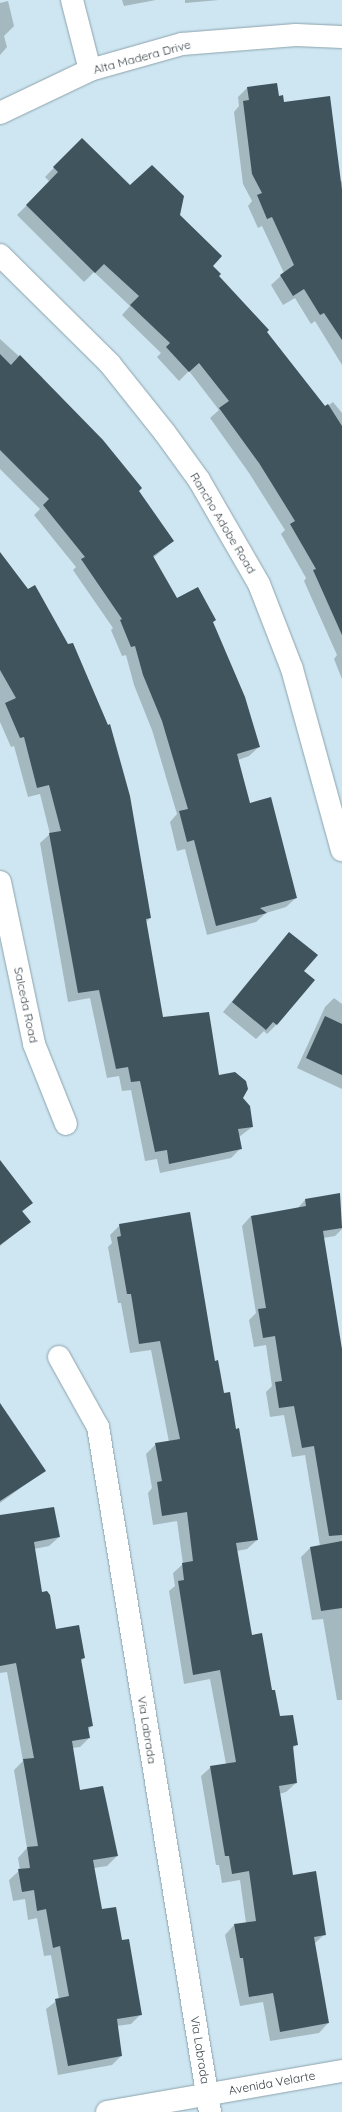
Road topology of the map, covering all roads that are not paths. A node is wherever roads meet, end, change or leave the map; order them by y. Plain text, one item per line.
1 (72, 0) edge
2 (342, 37) edge
3 (90, 70) junction
4 (0, 113) edge
5 (0, 255) edge
6 (342, 850) edge
7 (0, 882) edge
8 (66, 1124) dead end
9 (59, 1357) dead end
10 (342, 2071) edge
11 (209, 2103) edge
12 (107, 2112) edge

1 - 3 street
2 - 3 street, Alta Madera Drive
3 - 4 street, Alta Madera Drive
5 - 6 street, Rancho Adobe Road
7 - 8 street, Salceda Road
9 - 11 street, Via Labrada
10 - 11 street, Avenida Velarte
11 - 12 street, Avenida Velarte

